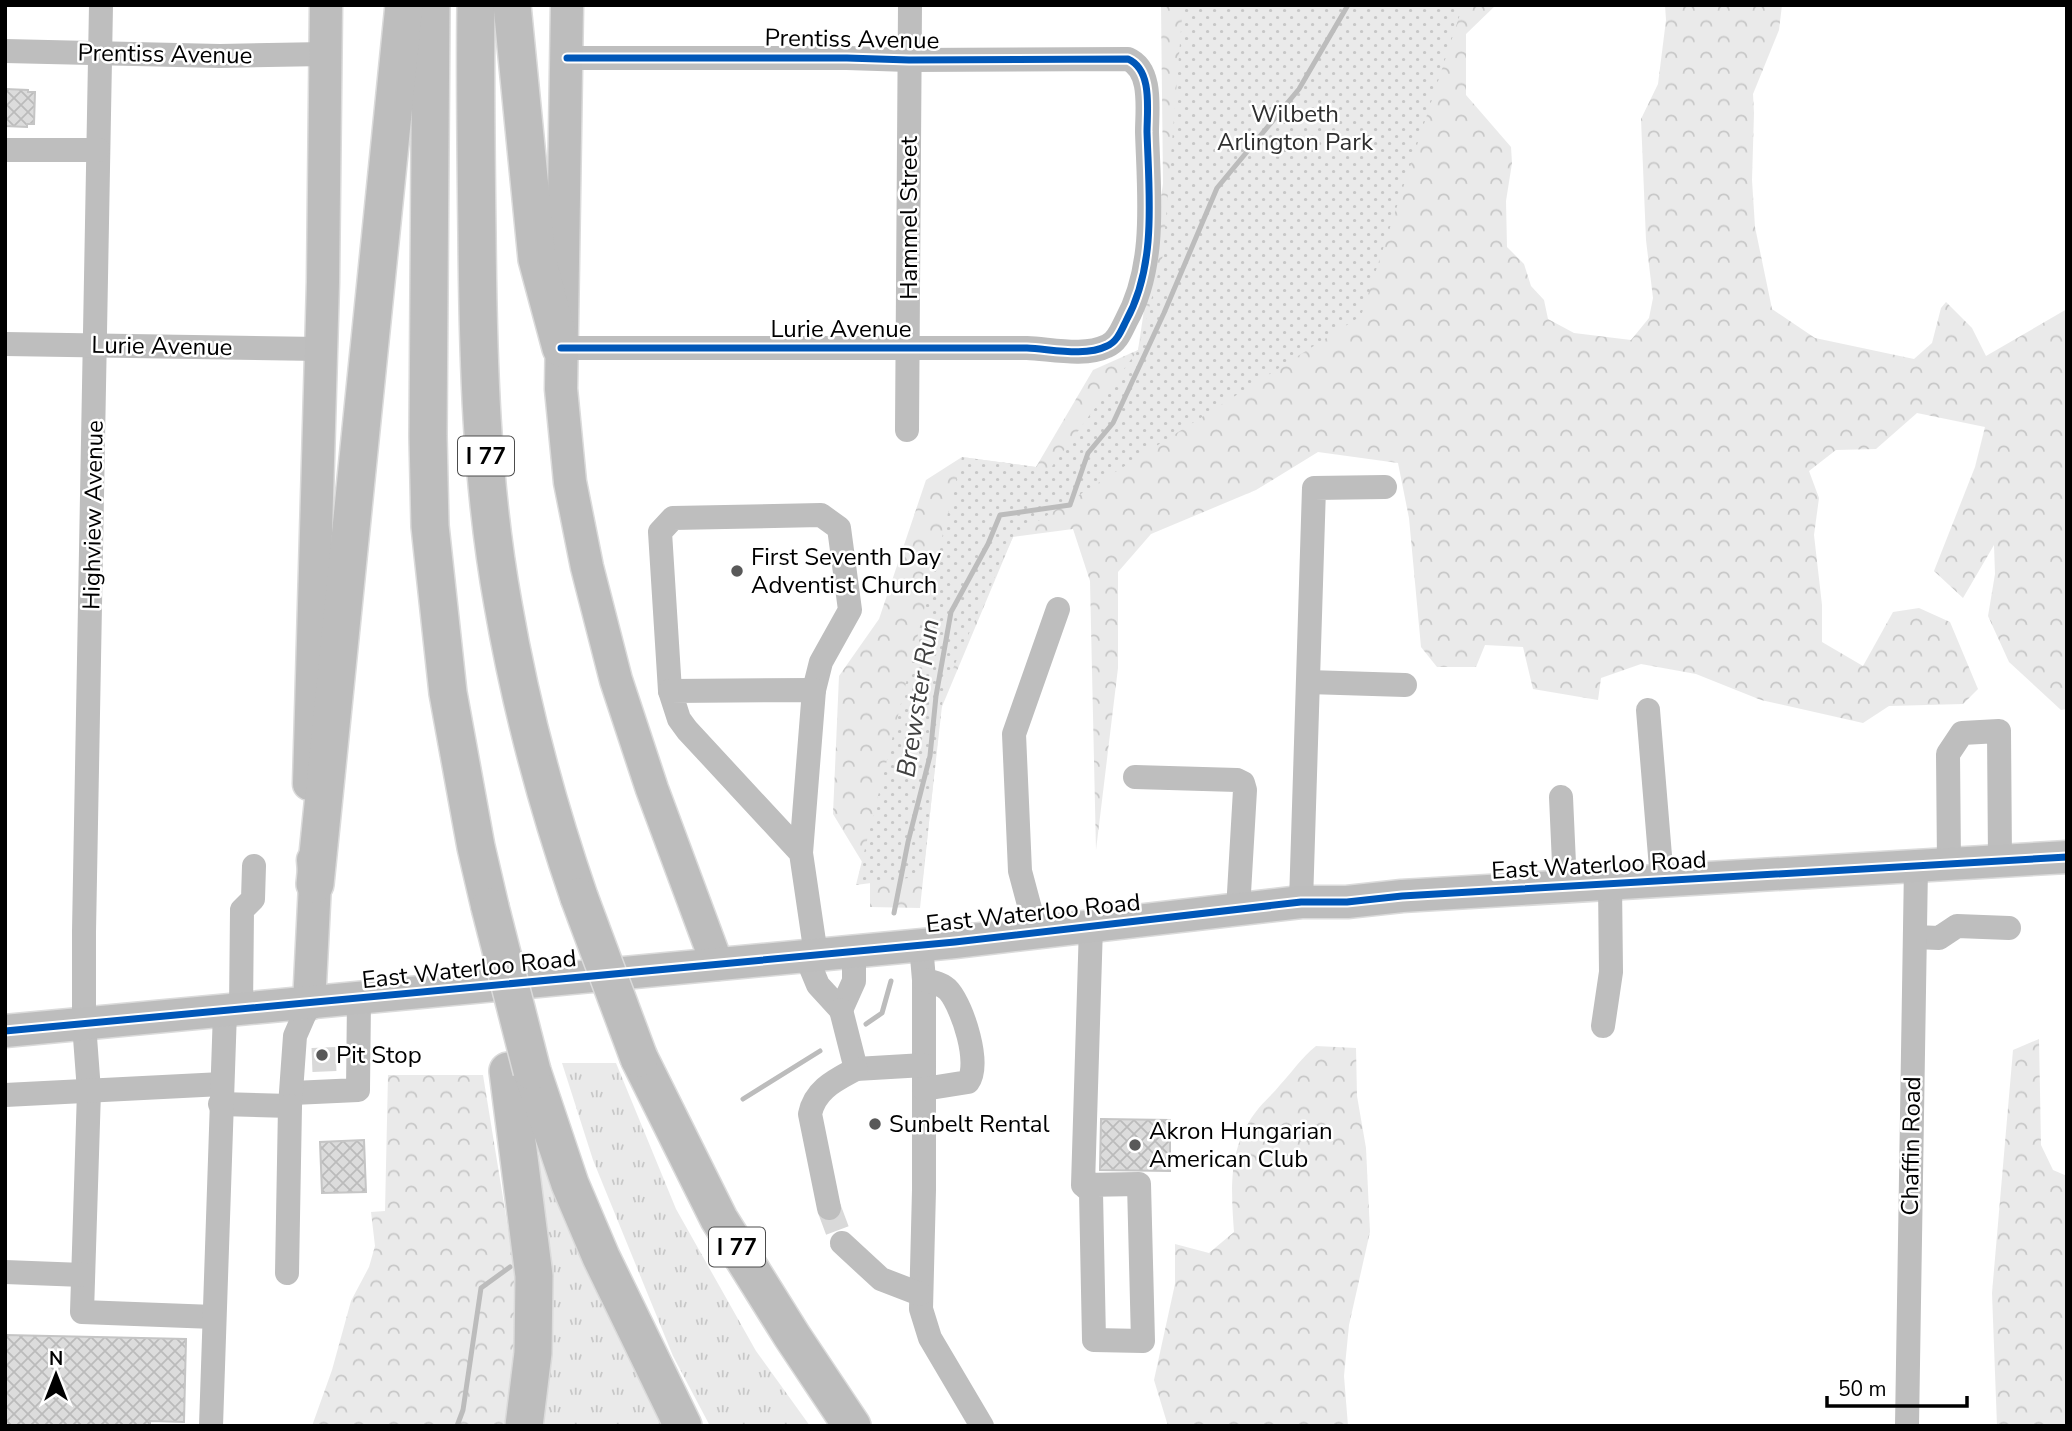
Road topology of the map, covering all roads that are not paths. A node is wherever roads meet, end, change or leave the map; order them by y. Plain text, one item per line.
1 (101, 5) edge
2 (326, 5) edge
3 (404, 5) edge
4 (431, 5) edge
5 (477, 5) edge
6 (512, 5) edge
7 (566, 5) edge
8 (910, 5) edge
9 (5, 51) edge
10 (99, 54) junction
11 (325, 54) junction
12 (567, 58) junction
13 (909, 60) junction
14 (5, 150) edge
15 (99, 150) junction
16 (1118, 338) joint
17 (5, 344) edge
18 (96, 345) junction
19 (561, 348) junction
20 (320, 349) junction
21 (909, 349) junction
22 (907, 430) dead end
23 (1385, 487) dead end
24 (1058, 609) dead end
25 (1308, 682) junction
26 (1405, 685) dead end
27 (814, 690) junction
28 (670, 691) junction
29 (1648, 710) dead end
30 (1135, 777) dead end
31 (1561, 797) dead end
32 (801, 853) junction
33 (2067, 857) edge
34 (2000, 861) junction
35 (1949, 864) junction
36 (254, 866) dead end
37 (1916, 866) junction
38 (1662, 880) junction
39 (315, 884) junction
40 (1610, 884) junction
41 (1565, 886) junction
42 (1301, 902) junction
43 (1238, 910) junction
44 (1091, 926) junction
45 (2009, 928) dead end
46 (1036, 931) junction
47 (1915, 937) junction
48 (921, 945) junction
49 (854, 951) junction
50 (811, 955) junction
51 (717, 964) junction
52 (924, 980) junction
53 (359, 999) junction
54 (309, 1004) junction
55 (233, 1010) junction
56 (841, 1010) junction
57 (84, 1024) junction
58 (1603, 1026) dead end
59 (5, 1031) edge
60 (856, 1069) junction
61 (520, 1071) junction
62 (925, 1077) junction
63 (89, 1091) junction
64 (221, 1094) junction
65 (5, 1096) edge
66 (291, 1100) junction
67 (1083, 1185) junction
68 (830, 1208) tunnel mouth
69 (842, 1243) tunnel mouth
70 (5, 1272) edge
71 (287, 1273) dead end
72 (83, 1275) junction
73 (920, 1294) junction
74 (214, 1317) junction
75 (211, 1426) edge
76 (524, 1426) edge
77 (683, 1426) edge
78 (852, 1426) edge
79 (982, 1426) edge
80 (1907, 1426) edge

1 - 10 street, Highview Avenue
2 - 11 main road
3 - 39 highway
4 - 61 highway, I 77
5 - 78 highway, I 77, bridge
6 - 19 highway
7 - 12 main road
8 - 13 street, Hammel Street
9 - 10 street, Prentiss Avenue
10 - 11 street, Prentiss Avenue
10 - 15 street, Highview Avenue
11 - 20 main road
12 - 13 street, Prentiss Avenue
12 - 19 main road
13 - 16 street, Prentiss Avenue
13 - 21 street, Hammel Street
14 - 15 street
15 - 18 street, Highview Avenue
16 - 21 street, Lurie Avenue
17 - 18 street, Lurie Avenue
18 - 20 street, Lurie Avenue
18 - 57 street, Highview Avenue
19 - 21 street, Lurie Avenue
19 - 51 main road
20 - 39 main road
21 - 22 street, Hammel Street
23 - 25 street
24 - 46 street
25 - 26 street
25 - 42 street
27 - 28 street
27 - 28 street
27 - 32 street
28 - 32 street
29 - 38 street
30 - 43 street
31 - 41 street
32 - 50 street
33 - 34 main road, East Waterloo Road
34 - 35 main road, East Waterloo Road
34 - 35 street
35 - 37 main road, East Waterloo Road
36 - 55 street
37 - 38 main road, East Waterloo Road
37 - 47 street, Chaffin Road
38 - 40 main road, East Waterloo Road
39 - 54 main road
40 - 41 main road, East Waterloo Road
40 - 58 street
41 - 42 main road, East Waterloo Road
42 - 43 main road, East Waterloo Road
43 - 44 main road, East Waterloo Road
44 - 46 main road, East Waterloo Road
44 - 67 street
45 - 47 street
46 - 48 main road, East Waterloo Road
47 - 80 street, Chaffin Road
48 - 49 main road, East Waterloo Road
48 - 52 street
49 - 50 main road, East Waterloo Road
49 - 56 street
50 - 51 main road, East Waterloo Road
50 - 56 street
51 - 53 main road, East Waterloo Road
52 - 62 street
52 - 62 street
53 - 54 main road, East Waterloo Road
53 - 66 street
54 - 55 main road, East Waterloo Road
54 - 66 street
55 - 57 main road, East Waterloo Road
55 - 64 street
56 - 60 street
57 - 59 main road, East Waterloo Road
57 - 63 street, Highview Avenue
60 - 62 street
60 - 68 street
61 - 76 highway
61 - 77 highway
62 - 73 street
63 - 64 street
63 - 65 street
63 - 72 street, Highview Avenue
64 - 66 street
64 - 74 street
66 - 71 street
67 - 67 street
69 - 73 street
70 - 72 street
72 - 74 street, Highview Avenue
73 - 79 street
74 - 75 street

